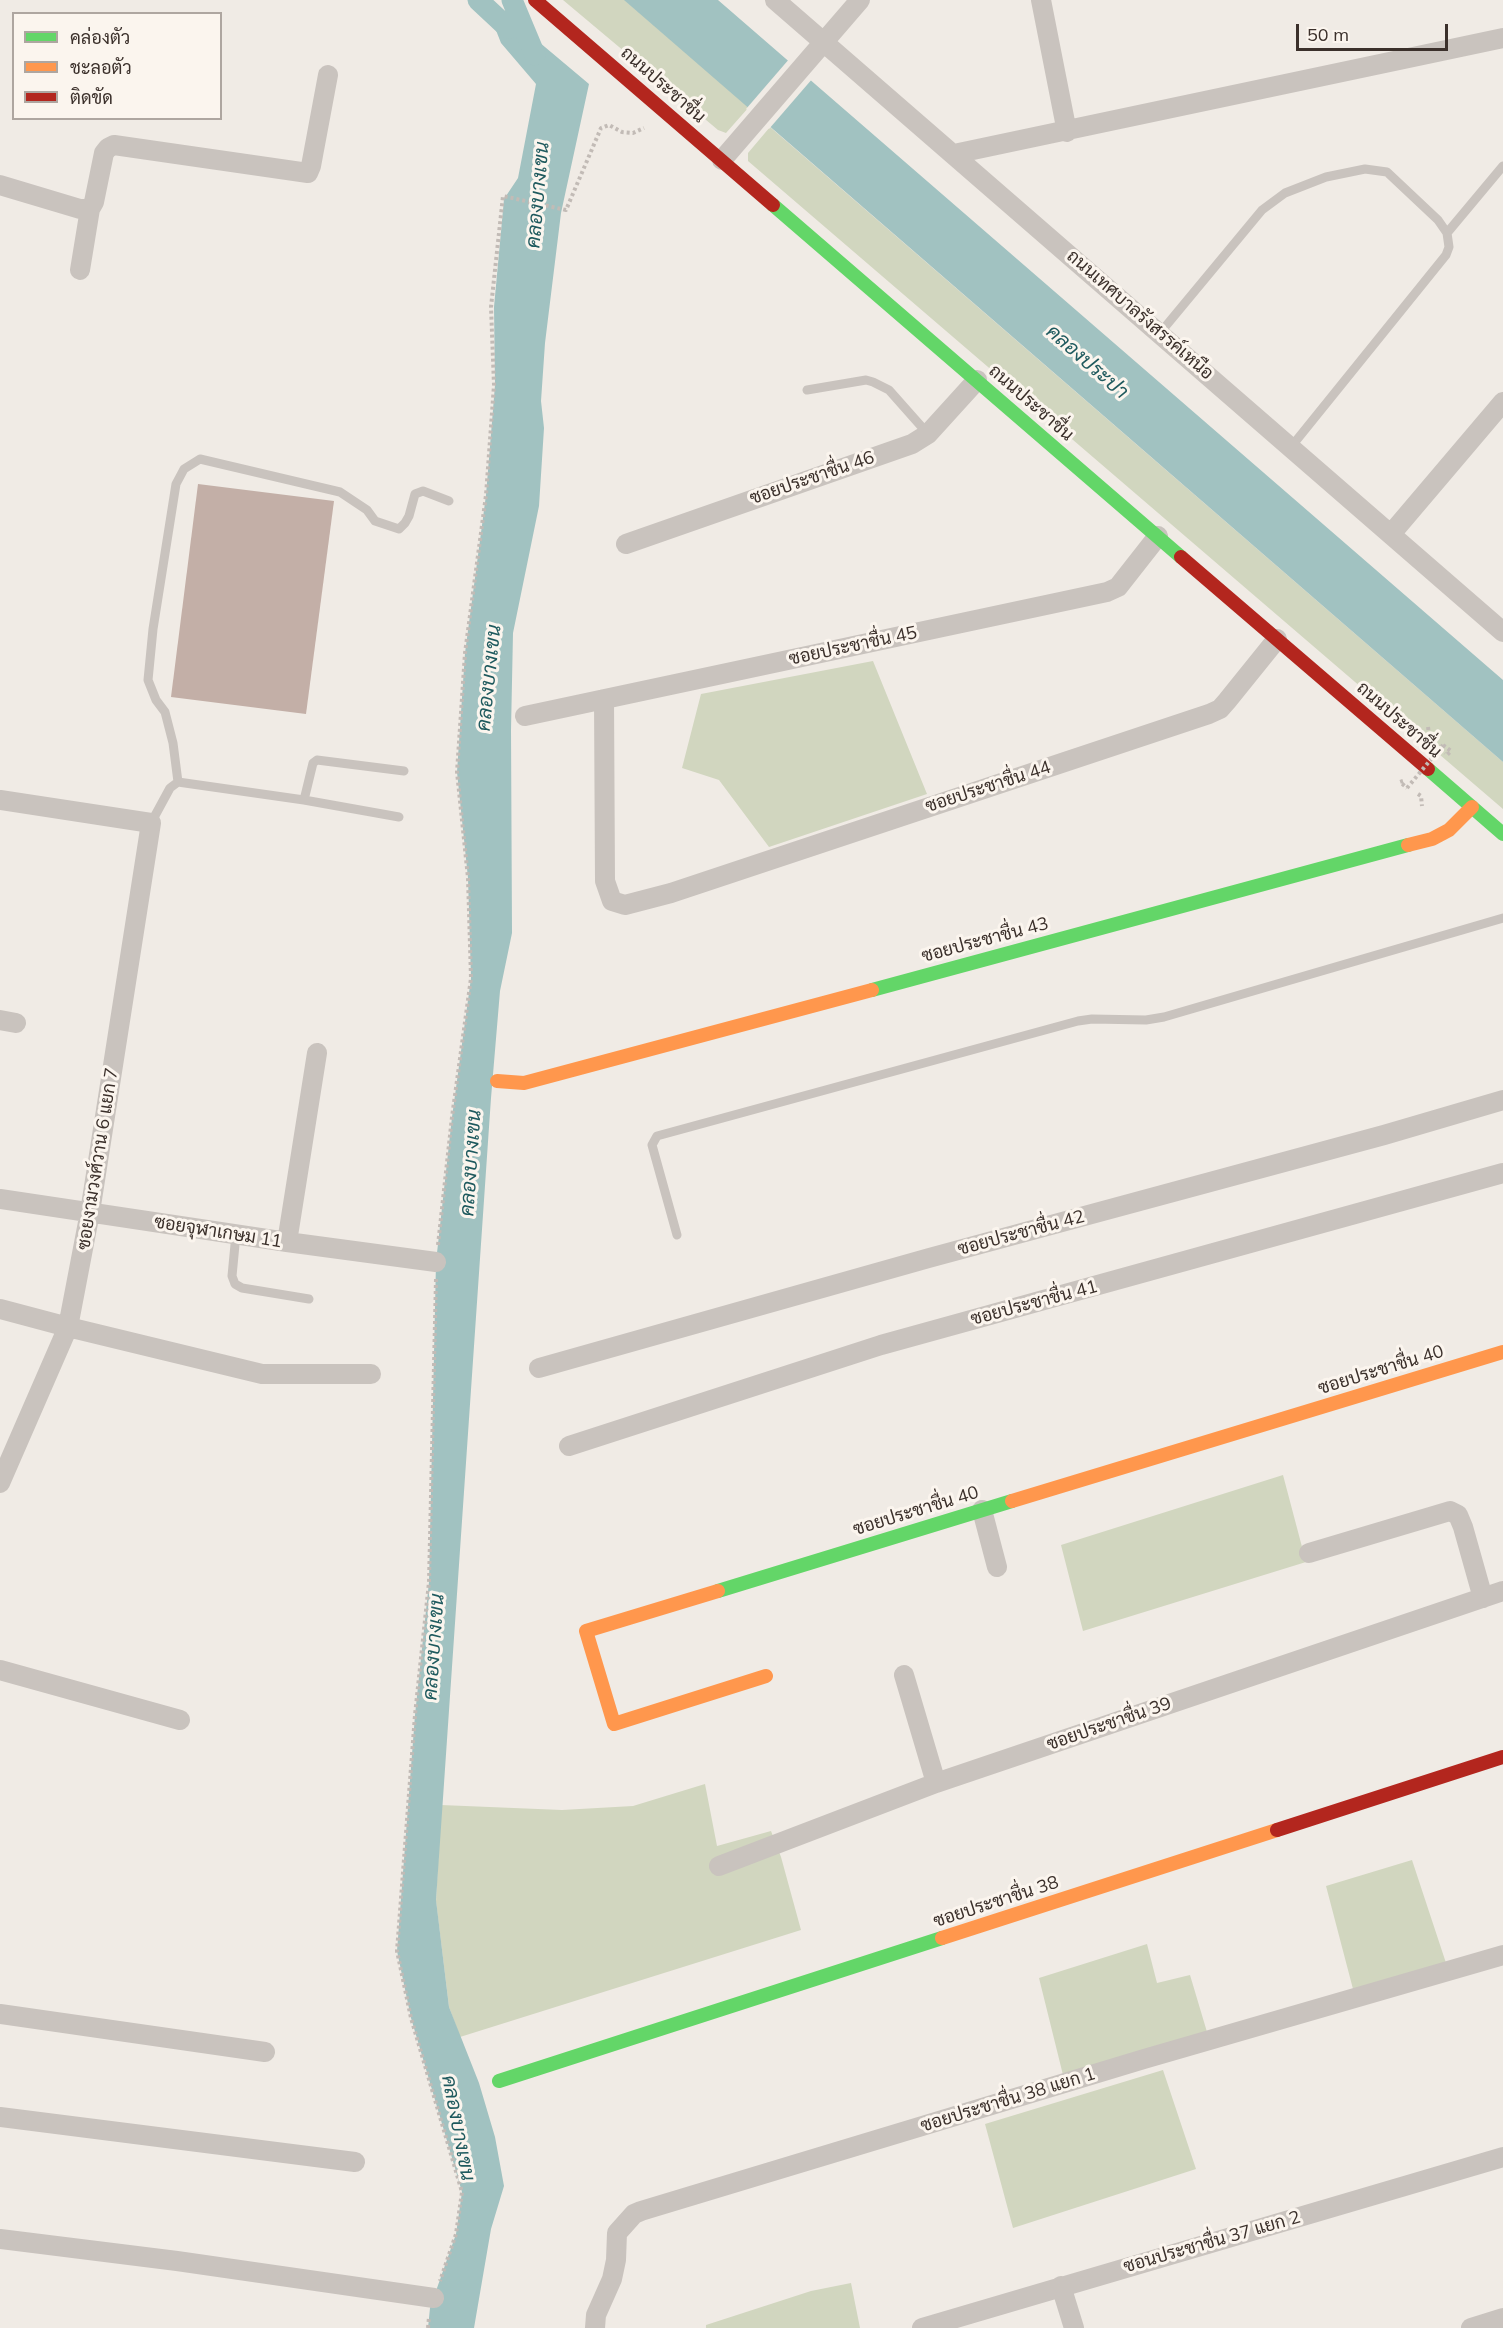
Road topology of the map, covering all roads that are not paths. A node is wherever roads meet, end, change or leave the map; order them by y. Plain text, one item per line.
1 (535, 0) edge
2 (775, 0) edge
3 (860, 0) edge
4 (1041, 0) edge
5 (1503, 38) edge
6 (819, 46) junction
7 (328, 75) dead end
8 (1067, 132) junction
9 (954, 154) junction
10 (722, 160) junction
11 (1503, 166) edge
12 (0, 185) edge
13 (90, 209) junction
14 (1447, 233) junction
15 (80, 270) dead end
16 (1160, 333) junction
17 (977, 380) junction
18 (807, 390) dead end
19 (1503, 402) edge
20 (928, 434) junction
21 (1291, 447) junction
22 (449, 501) dead end
23 (1391, 534) junction
24 (1158, 536) junction
25 (626, 544) dead end
26 (1503, 632) edge
27 (1277, 639) junction
28 (604, 699) junction
29 (525, 716) dead end
30 (404, 771) dead end
31 (178, 782) junction
32 (0, 800) edge
33 (304, 800) junction
34 (1472, 807) junction
35 (399, 817) dead end
36 (151, 823) junction
37 (1503, 834) edge
38 (1503, 918) edge
39 (317, 1053) dead end
40 (497, 1081) dead end
41 (1503, 1100) edge
42 (1503, 1173) edge
43 (0, 1199) edge
44 (90, 1212) junction
45 (236, 1234) junction
46 (677, 1235) dead end
47 (287, 1242) junction
48 (436, 1262) dead end
49 (309, 1299) dead end
50 (0, 1309) edge
51 (68, 1328) junction
52 (1503, 1352) edge
53 (539, 1368) dead end
54 (371, 1374) dead end
55 (569, 1446) dead end
56 (0, 1483) edge
57 (982, 1510) junction
58 (1310, 1553) dead end
59 (997, 1567) dead end
60 (1503, 1591) edge
61 (1483, 1598) junction
62 (0, 1671) edge
63 (904, 1675) dead end
64 (766, 1676) dead end
65 (180, 1720) dead end
66 (1503, 1757) edge
67 (936, 1783) junction
68 (719, 1866) dead end
69 (1503, 1955) edge
70 (0, 2014) edge
71 (265, 2052) dead end
72 (499, 2081) dead end
73 (0, 2117) edge
74 (1503, 2157) edge
75 (355, 2162) dead end
76 (0, 2239) edge
77 (1061, 2286) junction
78 (434, 2298) dead end
79 (1503, 2318) edge
80 (595, 2328) edge
81 (922, 2328) edge
82 (1074, 2328) edge
83 (1471, 2328) edge

1 - 10 street, ถนนประชาชื่น
2 - 6 street, ถนนเทศบาลรังสรรค์เหนือ
3 - 6 street
4 - 8 street
5 - 8 street
6 - 9 street, ถนนเทศบาลรังสรรค์เหนือ
6 - 10 street
7 - 13 street
8 - 9 street
9 - 16 street, ถนนเทศบาลรังสรรค์เหนือ
10 - 17 street, ถนนประชาชื่น
11 - 14 lane
12 - 13 street
13 - 15 street
14 - 16 lane
14 - 21 lane
16 - 21 street, ถนนเทศบาลรังสรรค์เหนือ
17 - 20 street, ซอยประชาชื่น 46
17 - 24 street, ถนนประชาชื่น
18 - 20 lane
19 - 23 street
20 - 25 street, ซอยประชาชื่น 46
21 - 23 street, ถนนเทศบาลรังสรรค์เหนือ
22 - 31 lane
23 - 26 street, ถนนเทศบาลรังสรรค์เหนือ
24 - 27 street, ถนนประชาชื่น
24 - 28 street, ซอยประชาชื่น 45
27 - 28 street, ซอยประชาชื่น 44
27 - 34 street, ถนนประชาชื่น
28 - 29 street, ซอยประชาชื่น 45
30 - 33 lane
31 - 33 lane
31 - 36 lane
32 - 36 street
33 - 35 lane
34 - 37 street, ถนนประชาชื่น
34 - 40 street, ซอยประชาชื่น 43
36 - 44 street, ซอยงามวงศ์วาน 6 แยก 7
38 - 46 lane
39 - 47 street
41 - 53 street, ซอยประชาชื่น 42
42 - 55 street, ซอยประชาชื่น 41
43 - 44 street, ซอยจุฬาเกษม 11
44 - 45 street, ซอยจุฬาเกษม 11
44 - 51 street, ซอยงามวงศ์วาน 6 แยก 7
45 - 47 street, ซอยจุฬาเกษม 11
45 - 49 lane
47 - 48 street, ซอยจุฬาเกษม 11
50 - 51 street
51 - 54 street
51 - 56 street, ซอยงามวงศ์วาน 6 แยก 7
52 - 57 street, ซอยประชาชื่น 40
57 - 59 street
57 - 64 street, ซอยประชาชื่น 40
58 - 61 street
60 - 61 street, ซอยประชาชื่น 39
61 - 67 street, ซอยประชาชื่น 39
62 - 65 street
63 - 67 street
66 - 72 street, ซอยประชาชื่น 38
67 - 68 street, ซอยประชาชื่น 39
69 - 80 street, ซอยประชาชื่น 38 แยก 1
70 - 71 street
73 - 75 street
74 - 77 street, ซอนประชาชื่น 37 แยก 2
76 - 78 street
77 - 81 street, ซอนประชาชื่น 37 แยก 2
77 - 82 street
79 - 83 street

